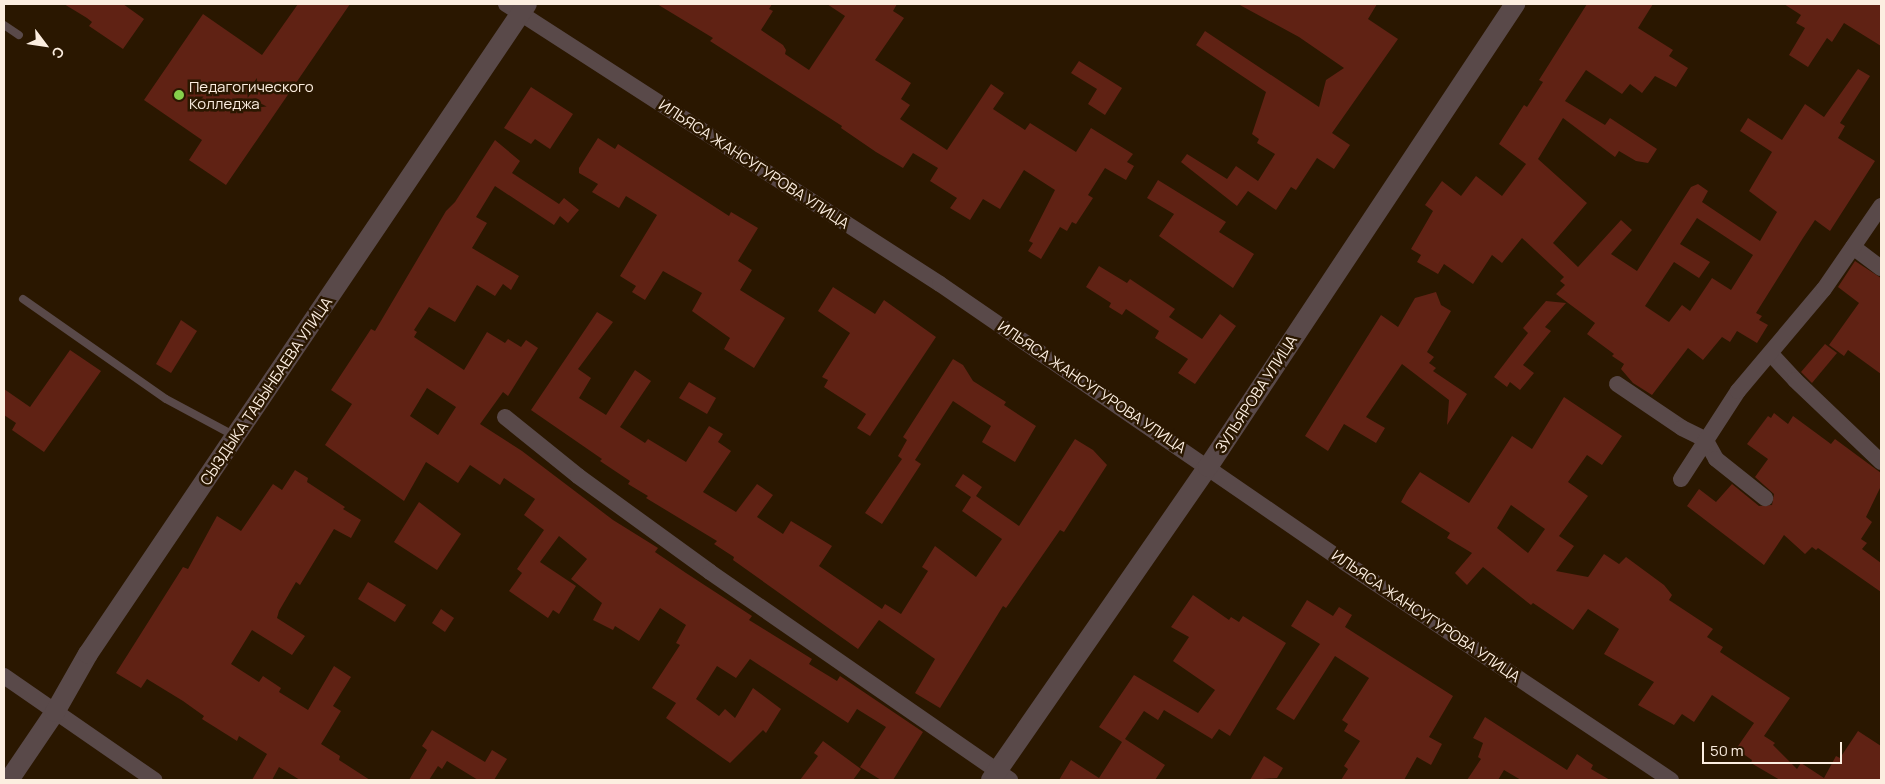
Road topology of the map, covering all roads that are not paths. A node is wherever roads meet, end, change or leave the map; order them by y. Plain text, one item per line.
1 (1515, 4) edge
2 (518, 7) edge
3 (4, 25) edge
4 (19, 35) dead end
5 (1881, 206) edge
6 (1853, 247) junction
7 (1881, 268) edge
8 (23, 299) dead end
9 (1771, 354) junction
10 (1617, 384) dead end
11 (505, 416) dead end
12 (235, 436) junction
13 (1705, 439) junction
14 (1881, 462) edge
15 (1208, 467) junction
16 (1681, 479) dead end
17 (1765, 498) dead end
18 (4, 676) edge
19 (55, 712) junction
20 (999, 778) edge
21 (9, 780) edge
22 (154, 780) edge
23 (1671, 780) edge

1 - 15 street, ЗУЛЬЯРОВА УЛИЦА
2 - 12 street, СЫЗДЫКА ТАБЫНБАЕВА УЛИЦА
2 - 15 street, ИЛЬЯСА ЖАНСУГУРОВА УЛИЦА
3 - 4 lane
5 - 6 street
6 - 7 street
6 - 9 street
8 - 12 lane
9 - 13 street
9 - 14 street
10 - 13 street
11 - 20 street
12 - 19 street, СЫЗДЫКА ТАБЫНБАЕВА УЛИЦА
13 - 16 street
13 - 17 street
15 - 20 street, ЗУЛЬЯРОВА УЛИЦА
15 - 23 street, ИЛЬЯСА ЖАНСУГУРОВА УЛИЦА
18 - 19 street
19 - 21 street, СЫЗДЫКА ТАБЫНБАЕВА УЛИЦА
19 - 22 street

